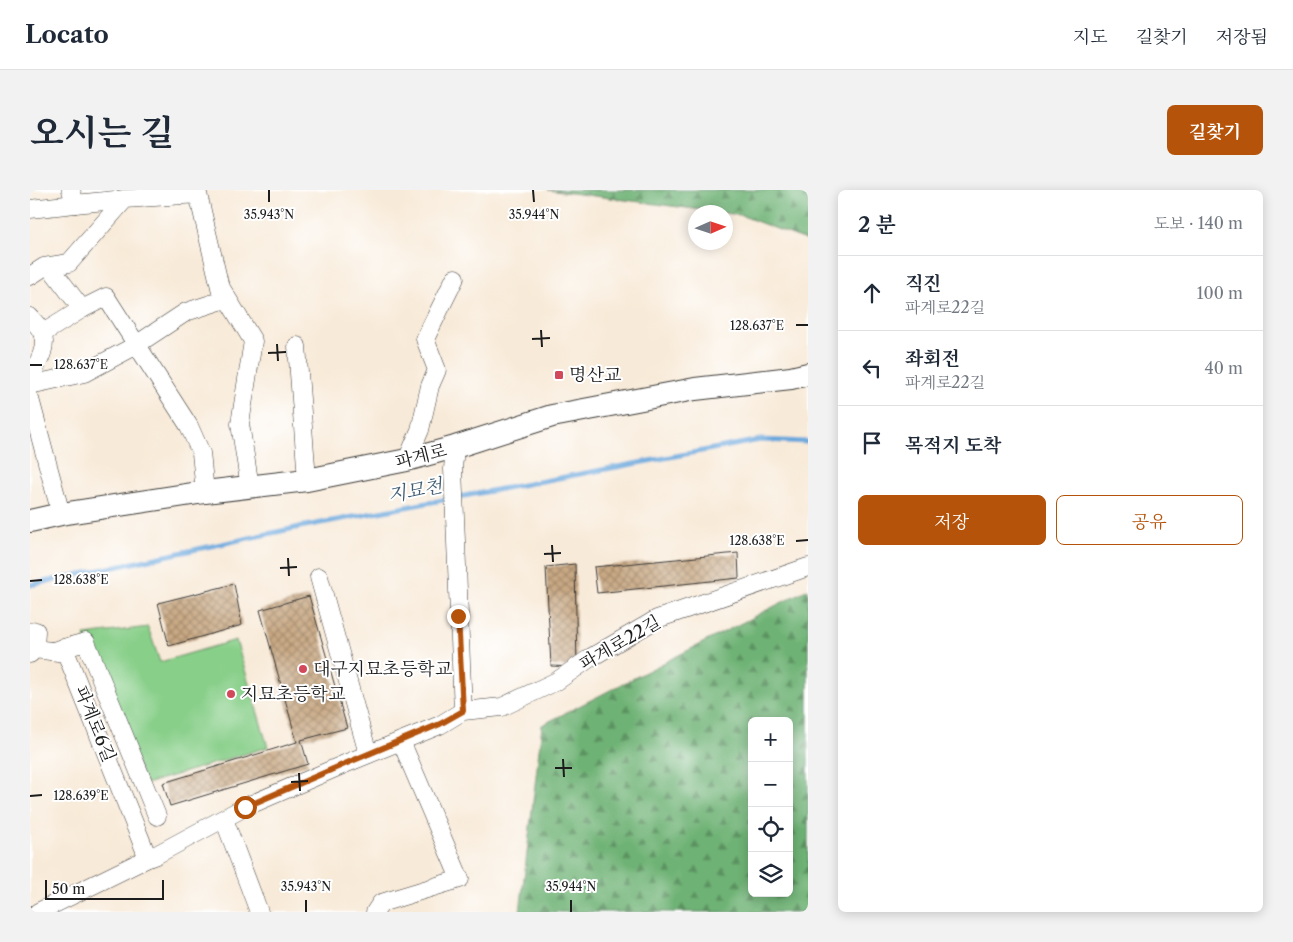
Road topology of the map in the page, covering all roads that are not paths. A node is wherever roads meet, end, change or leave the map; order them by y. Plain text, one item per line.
1 (73, 197) edge
2 (125, 200) junction
3 (30, 209) edge
4 (50, 266) junction
5 (30, 276) edge
6 (455, 278) dead end
7 (220, 288) junction
8 (82, 309) junction
9 (30, 317) edge
10 (43, 334) junction
11 (137, 344) junction
12 (297, 346) dead end
13 (808, 374) edge
14 (30, 378) edge
15 (30, 385) edge
16 (30, 398) edge
17 (455, 447) junction
18 (407, 460) junction
19 (307, 480) junction
20 (250, 488) junction
21 (205, 492) junction
22 (61, 514) junction
23 (30, 521) edge
24 (808, 567) edge
25 (318, 576) dead end
26 (30, 632) edge
27 (39, 651) edge
28 (463, 711) junction
29 (401, 741) junction
30 (368, 754) junction
31 (157, 816) dead end
32 (224, 819) junction
33 (148, 858) junction
34 (38, 912) edge
35 (259, 912) edge
36 (375, 912) edge

1 - 2 street
1 - 3 street
2 - 4 street
2 - 7 street
4 - 5 street
4 - 8 street
6 - 18 street
7 - 11 street
7 - 20 street
8 - 10 street
8 - 11 street
9 - 10 street
10 - 14 street
11 - 15 street
11 - 21 street
12 - 19 street
13 - 17 main road, 파계로
16 - 22 street
17 - 18 main road, 파계로
17 - 28 street
18 - 19 main road, 파계로
19 - 20 main road, 파계로
20 - 21 main road, 파계로
21 - 22 main road, 파계로
22 - 23 main road, 파계로
24 - 28 street, 파계로22길
25 - 30 street
26 - 27 street
27 - 31 street
27 - 33 street, 파계로6길
28 - 29 street, 파계로22길
29 - 30 street, 파계로22길
29 - 36 street
30 - 32 street, 파계로22길
32 - 33 street, 파계로22길
32 - 35 street
33 - 34 street, 파계로22길

